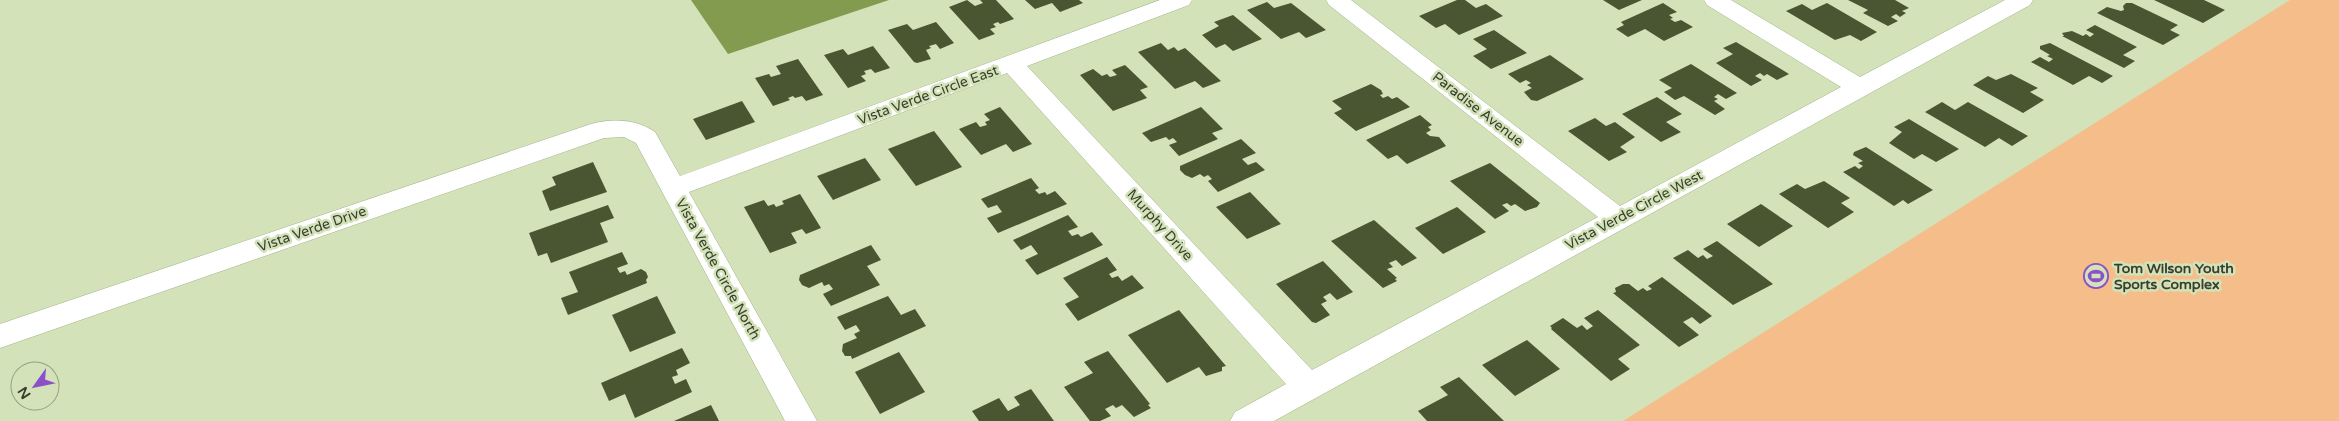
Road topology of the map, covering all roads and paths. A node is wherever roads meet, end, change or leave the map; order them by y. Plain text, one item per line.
1 (1181, 0) edge
2 (1337, 0) edge
3 (1716, 0) edge
4 (2022, 0) edge
5 (1012, 64) junction
6 (1860, 88) junction
7 (625, 129) joint
8 (674, 188) junction
9 (1620, 219) junction
10 (0, 336) edge
11 (1308, 387) junction
12 (801, 421) edge
13 (1246, 421) edge

1 - 5 street, Vista Verde Circle East
2 - 9 street, Paradise Avenue
3 - 6 street
4 - 6 street, Vista Verde Circle West
5 - 8 street, Vista Verde Circle East
5 - 11 street, Murphy Drive
6 - 9 street, Vista Verde Circle West
7 - 8 street, Vista Verde Circle North
7 - 10 street, Vista Verde Drive
8 - 12 street, Vista Verde Circle North
9 - 11 street, Vista Verde Circle West
11 - 13 street, Vista Verde Circle West

